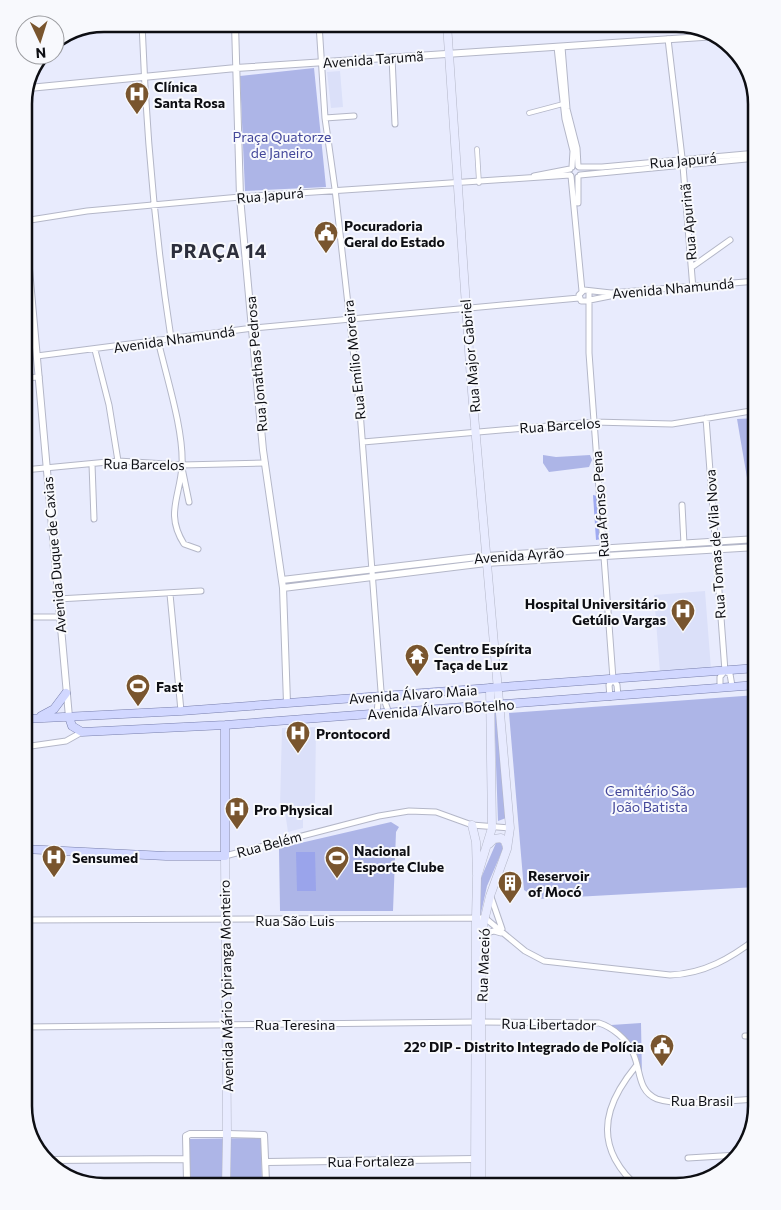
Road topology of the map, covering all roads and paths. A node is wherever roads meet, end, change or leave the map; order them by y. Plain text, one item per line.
1 (142, 32) edge
2 (235, 32) edge
3 (319, 32) edge
4 (447, 33) edge
5 (703, 37) edge
6 (668, 40) junction
7 (559, 47) junction
8 (448, 53) junction
9 (392, 57) junction
10 (321, 62) junction
11 (236, 68) junction
12 (144, 76) junction
13 (35, 87) edge
14 (562, 104) junction
15 (529, 113) dead end
16 (354, 116) dead end
17 (325, 118) junction
18 (395, 124) dead end
19 (568, 125) junction
20 (477, 149) dead end
21 (748, 154) edge
22 (748, 159) edge
23 (683, 163) junction
24 (574, 167) junction
25 (571, 176) junction
26 (579, 176) junction
27 (516, 179) junction
28 (479, 183) junction
29 (457, 184) junction
30 (335, 190) junction
31 (240, 197) junction
32 (154, 205) junction
33 (33, 220) edge
34 (730, 240) dead end
35 (582, 265) junction
36 (692, 267) junction
37 (748, 284) edge
38 (693, 288) junction
39 (586, 291) junction
40 (581, 300) junction
41 (589, 300) junction
42 (466, 307) junction
43 (348, 318) junction
44 (33, 322) edge
45 (253, 328) junction
46 (588, 329) junction
47 (171, 338) junction
48 (158, 340) junction
49 (95, 350) junction
50 (37, 356) junction
51 (33, 377) edge
52 (39, 377) junction
53 (748, 411) edge
54 (706, 418) junction
55 (594, 422) junction
56 (477, 431) junction
57 (363, 442) junction
58 (118, 461) junction
59 (265, 463) junction
60 (92, 464) junction
61 (182, 465) junction
62 (46, 468) junction
63 (33, 469) edge
64 (189, 502) dead end
65 (682, 505) dead end
66 (94, 519) dead end
67 (748, 541) edge
68 (684, 544) junction
69 (715, 546) junction
70 (748, 547) edge
71 (198, 549) dead end
72 (604, 553) junction
73 (486, 559) junction
74 (372, 574) junction
75 (282, 580) junction
76 (283, 588) junction
77 (201, 591) dead end
78 (170, 594) junction
79 (58, 599) junction
80 (32, 617) edge
81 (60, 617) junction
82 (748, 669) edge
83 (725, 670) junction
84 (613, 679) junction
85 (748, 685) edge
86 (732, 686) junction
87 (720, 687) junction
88 (494, 688) junction
89 (66, 693) junction
90 (381, 696) junction
91 (618, 696) junction
92 (610, 697) junction
93 (287, 703) junction
94 (495, 706) junction
95 (181, 711) junction
96 (389, 713) junction
97 (377, 714) junction
98 (69, 717) junction
99 (32, 718) edge
100 (36, 718) junction
101 (225, 725) junction
102 (82, 732) junction
103 (32, 746) edge
104 (472, 825) junction
105 (492, 828) junction
106 (510, 828) junction
107 (489, 845) junction
108 (507, 849) junction
109 (32, 850) edge
110 (225, 856) junction
111 (477, 877) junction
112 (490, 896) junction
113 (476, 918) junction
114 (485, 918) junction
115 (32, 920) edge
116 (224, 920) junction
117 (481, 934) junction
118 (506, 935) junction
119 (748, 945) edge
120 (479, 1022) junction
121 (226, 1025) junction
122 (32, 1027) edge
123 (636, 1066) junction
124 (748, 1099) edge
125 (228, 1134) junction
126 (729, 1155) edge
127 (688, 1158) dead end
128 (186, 1159) junction
129 (475, 1159) junction
130 (57, 1160) edge
131 (267, 1162) junction
132 (187, 1177) edge
133 (226, 1177) edge
134 (267, 1177) edge
135 (475, 1178) edge
136 (481, 1178) edge
137 (628, 1178) edge

1 - 12 street
2 - 11 street, Rua Jonathas Pedrosa
3 - 10 street, Rua Emílio Moreira
4 - 8 main road, Rua Major Gabriel
5 - 6 street, Avenida Tarumã
6 - 7 street, Avenida Tarumã
6 - 23 street, Rua Apurinã
7 - 8 street, Avenida Tarumã
7 - 14 street
7 - 19 street
8 - 9 street, Avenida Tarumã
8 - 29 main road, Rua Major Gabriel
9 - 10 street, Avenida Tarumã
9 - 18 street
10 - 11 street, Avenida Tarumã
10 - 17 street, Rua Emílio Moreira
11 - 12 street, Avenida Tarumã
11 - 31 street, Rua Jonathas Pedrosa
12 - 13 street, Avenida Tarumã
12 - 32 street
14 - 15 street
14 - 19 street
16 - 17 street
17 - 30 street, Rua Emílio Moreira
19 - 24 street
20 - 28 street
21 - 23 street, Rua Japurá
22 - 23 street, Rua Japurá
23 - 24 street, Rua Japurá
23 - 26 street, Rua Japurá
23 - 36 street, Rua Apurinã
24 - 25 street
24 - 26 street
24 - 27 street, Rua Japurá
25 - 26 street, Rua Japurá
25 - 27 street, Rua Japurá
25 - 35 street
26 - 35 street
27 - 28 street, Rua Japurá
28 - 29 street, Rua Japurá
29 - 30 street, Rua Japurá
29 - 42 main road, Rua Major Gabriel
30 - 31 street, Rua Japurá
30 - 43 street, Rua Emílio Moreira
31 - 32 street, Rua Japurá
31 - 45 street, Rua Jonathas Pedrosa
32 - 33 street, Rua Japurá
32 - 47 street
34 - 36 street
35 - 39 street
36 - 38 street, Rua Apurinã
37 - 38 street, Avenida Nhamundá
38 - 39 street, Avenida Nhamundá
38 - 41 street, Avenida Nhamundá
39 - 40 street
39 - 41 street, Rua Afonso Pena
40 - 41 street, Avenida Nhamundá
40 - 42 street, Avenida Nhamundá
40 - 46 street, Rua Afonso Pena
41 - 46 street, Rua Afonso Pena
42 - 43 street, Avenida Nhamundá
42 - 56 main road, Rua Major Gabriel
43 - 45 street, Avenida Nhamundá
43 - 57 street, Rua Emílio Moreira
44 - 50 street, Avenida Duque de Caxias
45 - 47 street, Avenida Nhamundá
45 - 59 street, Rua Jonathas Pedrosa
46 - 55 street, Rua Afonso Pena
47 - 48 street, Avenida Nhamundá
48 - 49 street, Avenida Nhamundá
48 - 61 street
49 - 50 street, Avenida Nhamundá
49 - 58 street
50 - 52 street, Avenida Duque de Caxias
51 - 52 street
52 - 62 street, Avenida Duque de Caxias
53 - 54 street, Rua Barcelos
54 - 55 street, Rua Barcelos
54 - 69 street, Rua Tomas de Vila Nova
55 - 56 street, Rua Barcelos
55 - 72 street, Rua Afonso Pena
56 - 57 street, Rua Barcelos
56 - 73 main road, Rua Major Gabriel
57 - 74 street, Rua Emílio Moreira
58 - 60 street, Rua Barcelos
58 - 61 street, Rua Barcelos
59 - 61 street, Rua Barcelos
59 - 75 street, Rua Jonathas Pedrosa
60 - 62 street, Rua Barcelos
60 - 66 street
61 - 64 street
61 - 71 street
62 - 63 street, Rua Barcelos
62 - 79 street, Avenida Duque de Caxias
65 - 68 street
67 - 69 street, Avenida Ayrão
68 - 69 street, Avenida Ayrão
68 - 72 street, Avenida Ayrão
69 - 70 street, Avenida Ayrão
69 - 72 street, Avenida Ayrão
69 - 83 street, Rua Tomas de Vila Nova
72 - 73 street, Avenida Ayrão
72 - 84 street, Rua Afonso Pena
73 - 74 street, Avenida Ayrão
73 - 88 main road, Rua Major Gabriel
74 - 75 street, Avenida Ayrão
74 - 76 street, Avenida Ayrão
74 - 90 street, Rua Emílio Moreira
75 - 76 street, Rua Jonathas Pedrosa
76 - 93 street, Rua Jonathas Pedrosa
77 - 78 street
78 - 79 street
78 - 95 street
79 - 81 street, Avenida Duque de Caxias
80 - 81 street
81 - 89 street, Avenida Duque de Caxias
82 - 83 main road, Avenida Álvaro Maia
83 - 84 main road, Avenida Álvaro Maia
83 - 86 street, Rua Tomas de Vila Nova
83 - 87 street, Rua Tomas de Vila Nova
84 - 88 main road, Avenida Álvaro Maia
84 - 91 street, Rua Afonso Pena
84 - 92 street, Rua Afonso Pena
85 - 86 main road
86 - 87 main road, Avenida Álvaro Botelho
87 - 91 main road, Avenida Álvaro Botelho
88 - 90 main road, Avenida Álvaro Maia
88 - 94 main road, Rua Maceió
89 - 98 street, Avenida Duque de Caxias
89 - 100 main road
90 - 93 main road, Avenida Álvaro Maia
90 - 96 street, Rua Emílio Moreira
90 - 97 street, Rua Emílio Moreira
91 - 92 main road, Avenida Álvaro Botelho
92 - 94 main road, Avenida Álvaro Botelho
93 - 95 main road, Avenida Álvaro Maia
94 - 96 main road, Avenida Álvaro Botelho
94 - 105 main road, Rua Maceió
94 - 106 main road, Rua Maceió
95 - 98 main road, Avenida Álvaro Maia
96 - 97 main road, Avenida Álvaro Botelho
97 - 101 main road, Avenida Álvaro Botelho
98 - 100 main road, Avenida Álvaro Maia
98 - 102 main road
99 - 100 main road, Avenida Álvaro Maia
101 - 102 main road, Avenida Álvaro Botelho
101 - 110 main road, Avenida Mário Ypiranga Monteiro
102 - 103 street
104 - 105 street, Rua Belém
104 - 110 street, Rua Belém
104 - 111 main road
105 - 106 street, Rua Belém
105 - 107 main road, Rua Maceió
106 - 108 main road, Rua Maceió
107 - 108 main road
107 - 111 main road, Rua Maceió
108 - 112 main road, Rua Maceió
109 - 110 main road, Rua Belém
110 - 116 main road, Avenida Mário Ypiranga Monteiro
111 - 113 main road, Rua Maceió
112 - 114 main road, Rua Maceió
112 - 118 street
113 - 114 street, Rua São Luis
113 - 116 street, Rua São Luis
113 - 120 main road, Rua Maceió
114 - 117 main road, Rua Maceió
114 - 118 street
115 - 116 street, Rua São Luis
116 - 121 main road, Avenida Mário Ypiranga Monteiro
117 - 118 street
117 - 120 main road, Rua Maceió
118 - 119 street
120 - 121 street, Rua Teresina
120 - 123 street, Rua Libertador
120 - 129 main road, Rua Maceió
120 - 136 main road, Rua Maceió
121 - 122 street, Rua Teresina
121 - 125 main road, Avenida Mário Ypiranga Monteiro
123 - 124 street, Rua Brasil
123 - 137 street
125 - 128 street
125 - 131 street
125 - 133 main road, Avenida Mário Ypiranga Monteiro
126 - 127 street
128 - 130 street
128 - 132 street
129 - 131 street, Rua Fortaleza
129 - 135 main road, Rua Maceió
131 - 134 street

